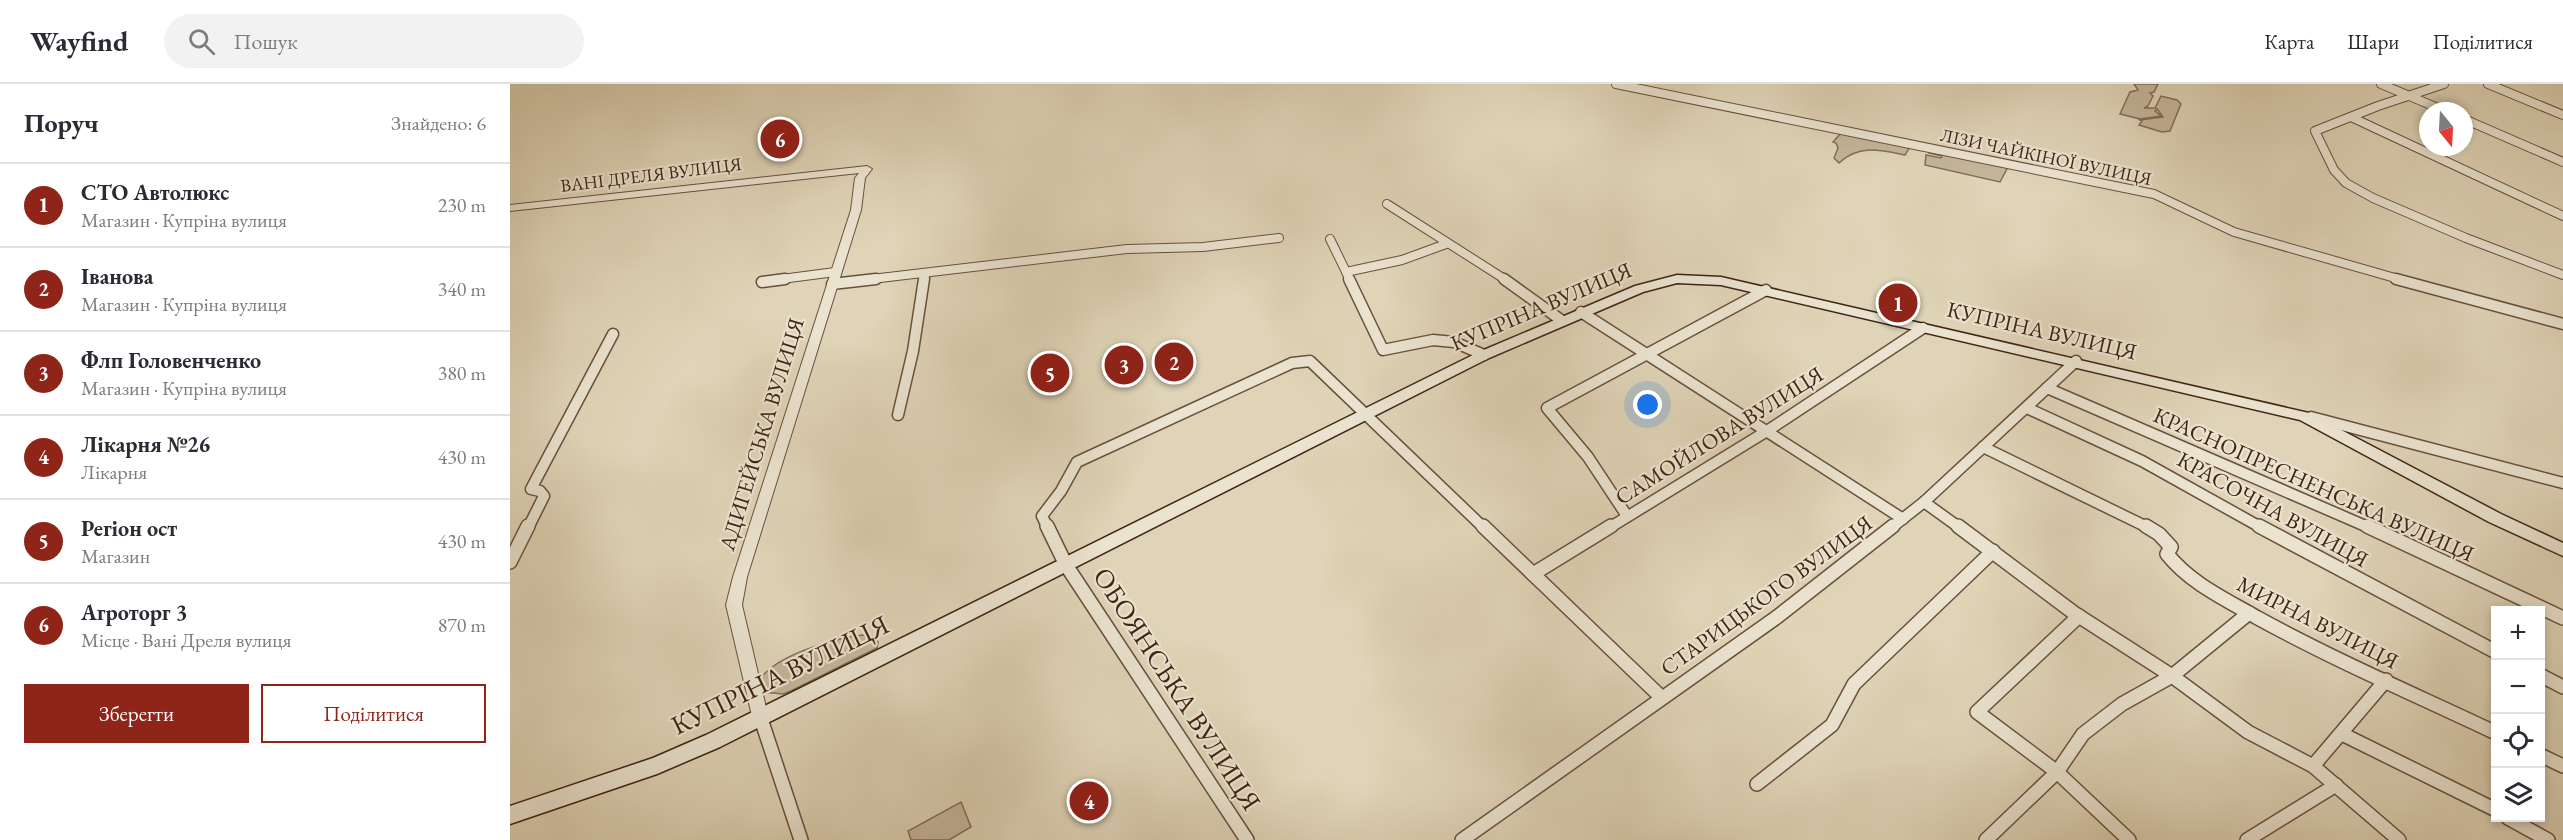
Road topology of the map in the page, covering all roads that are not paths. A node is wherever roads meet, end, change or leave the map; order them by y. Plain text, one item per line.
1 (1616, 84) edge
2 (2380, 84) edge
3 (2444, 84) edge
4 (2488, 84) edge
5 (2409, 96) junction
6 (2423, 102) edge
7 (2563, 115) edge
8 (2350, 117) junction
9 (2473, 123) edge
10 (2563, 162) edge
11 (867, 169) joint
12 (1386, 204) dead end
13 (510, 208) edge
14 (2563, 216) edge
15 (1279, 238) dead end
16 (1330, 239) dead end
17 (1446, 244) junction
18 (1346, 272) junction
19 (925, 274) junction
20 (2563, 275) edge
21 (833, 278) junction
22 (762, 282) dead end
23 (1766, 290) junction
24 (1581, 312) junction
25 (1561, 320) junction
26 (2563, 324) edge
27 (1923, 328) junction
28 (613, 334) dead end
29 (1484, 355) junction
30 (1646, 355) junction
31 (2076, 361) junction
32 (2047, 388) junction
33 (2027, 408) junction
34 (1366, 414) junction
35 (898, 415) dead end
36 (2304, 416) junction
37 (1767, 431) junction
38 (1983, 447) junction
39 (2563, 483) edge
40 (1924, 502) junction
41 (1627, 516) junction
42 (1903, 519) junction
43 (2563, 549) edge
44 (1993, 551) junction
45 (510, 562) edge
46 (1066, 565) junction
47 (1533, 574) junction
48 (2249, 613) junction
49 (2079, 616) junction
50 (2563, 618) edge
51 (2491, 649) edge
52 (2172, 676) junction
53 (2545, 677) edge
54 (2386, 680) junction
55 (2563, 687) edge
56 (1661, 697) junction
57 (760, 716) junction
58 (2491, 731) edge
59 (2342, 734) junction
60 (2545, 757) edge
61 (2313, 766) junction
62 (2563, 766) edge
63 (2057, 772) junction
64 (1757, 784) dead end
65 (2336, 785) junction
66 (2491, 808) edge
67 (510, 815) edge
68 (2515, 822) edge
69 (801, 840) edge
70 (1247, 840) edge
71 (1462, 840) edge
72 (1986, 840) edge
73 (2130, 840) edge
74 (2247, 840) edge
75 (2399, 840) edge
76 (2548, 840) edge

1 - 26 street, ЛІЗИ ЧАЙКІНОЇ ВУЛИЦЯ
2 - 5 street
3 - 5 street
4 - 7 street
5 - 6 street
5 - 8 street
8 - 14 street
8 - 20 street
9 - 10 street
11 - 13 street, ВАНІ ДРЕЛЯ ВУЛИЦЯ
11 - 21 street, АДИГЕЙСЬКА ВУЛИЦЯ
12 - 17 street
15 - 19 street
16 - 18 street
17 - 18 street
17 - 25 street
18 - 29 street
19 - 21 street
19 - 35 street
21 - 22 street
21 - 57 street, АДИГЕЙСЬКА ВУЛИЦЯ
23 - 24 main road, КУПРІНА ВУЛИЦЯ
23 - 27 main road, КУПРІНА ВУЛИЦЯ
23 - 30 street
24 - 25 main road, КУПРІНА ВУЛИЦЯ
24 - 30 street
25 - 29 main road, КУПРІНА ВУЛИЦЯ
27 - 31 main road, КУПРІНА ВУЛИЦЯ
27 - 37 street, САМОЙЛОВА ВУЛИЦЯ
28 - 45 street
29 - 34 main road, КУПРІНА ВУЛИЦЯ
30 - 37 street
30 - 41 street
31 - 32 street, СТАРИЦЬКОГО ВУЛИЦЯ
31 - 36 main road, КУПРІНА ВУЛИЦЯ
32 - 33 street, СТАРИЦЬКОГО ВУЛИЦЯ
32 - 50 street, КРАСНОПРЕСНЕНСЬКА ВУЛИЦЯ
33 - 38 street, СТАРИЦЬКОГО ВУЛИЦЯ
33 - 51 street, КРАСОЧНА ВУЛИЦЯ
34 - 46 main road, КУПРІНА ВУЛИЦЯ
34 - 46 street
34 - 47 street
36 - 39 street, КУПРІНА ВУЛИЦЯ
36 - 43 main road, КУПРІНА ВУЛИЦЯ
37 - 41 street, САМОЙЛОВА ВУЛИЦЯ
37 - 42 street
38 - 40 street, СТАРИЦЬКОГО ВУЛИЦЯ
38 - 48 street, МИРНА ВУЛИЦЯ
40 - 42 street, СТАРИЦЬКОГО ВУЛИЦЯ
40 - 44 street
41 - 47 street, САМОЙЛОВА ВУЛИЦЯ
42 - 56 street, СТАРИЦЬКОГО ВУЛИЦЯ
44 - 49 street
44 - 64 street
46 - 57 main road, КУПРІНА ВУЛИЦЯ
46 - 70 street, ОБОЯНСЬКА ВУЛИЦЯ
47 - 56 street
48 - 52 street
48 - 54 street, МИРНА ВУЛИЦЯ
49 - 52 street
49 - 63 street
52 - 61 street
52 - 63 street
53 - 55 street
54 - 58 street, МИРНА ВУЛИЦЯ
54 - 59 street
56 - 71 street, СТАРИЦЬКОГО ВУЛИЦЯ
57 - 67 main road, КУПРІНА ВУЛИЦЯ
57 - 69 street
59 - 61 street
59 - 66 street
60 - 62 street
61 - 65 street
63 - 72 street
63 - 73 street
65 - 74 street
65 - 75 street
68 - 76 street

